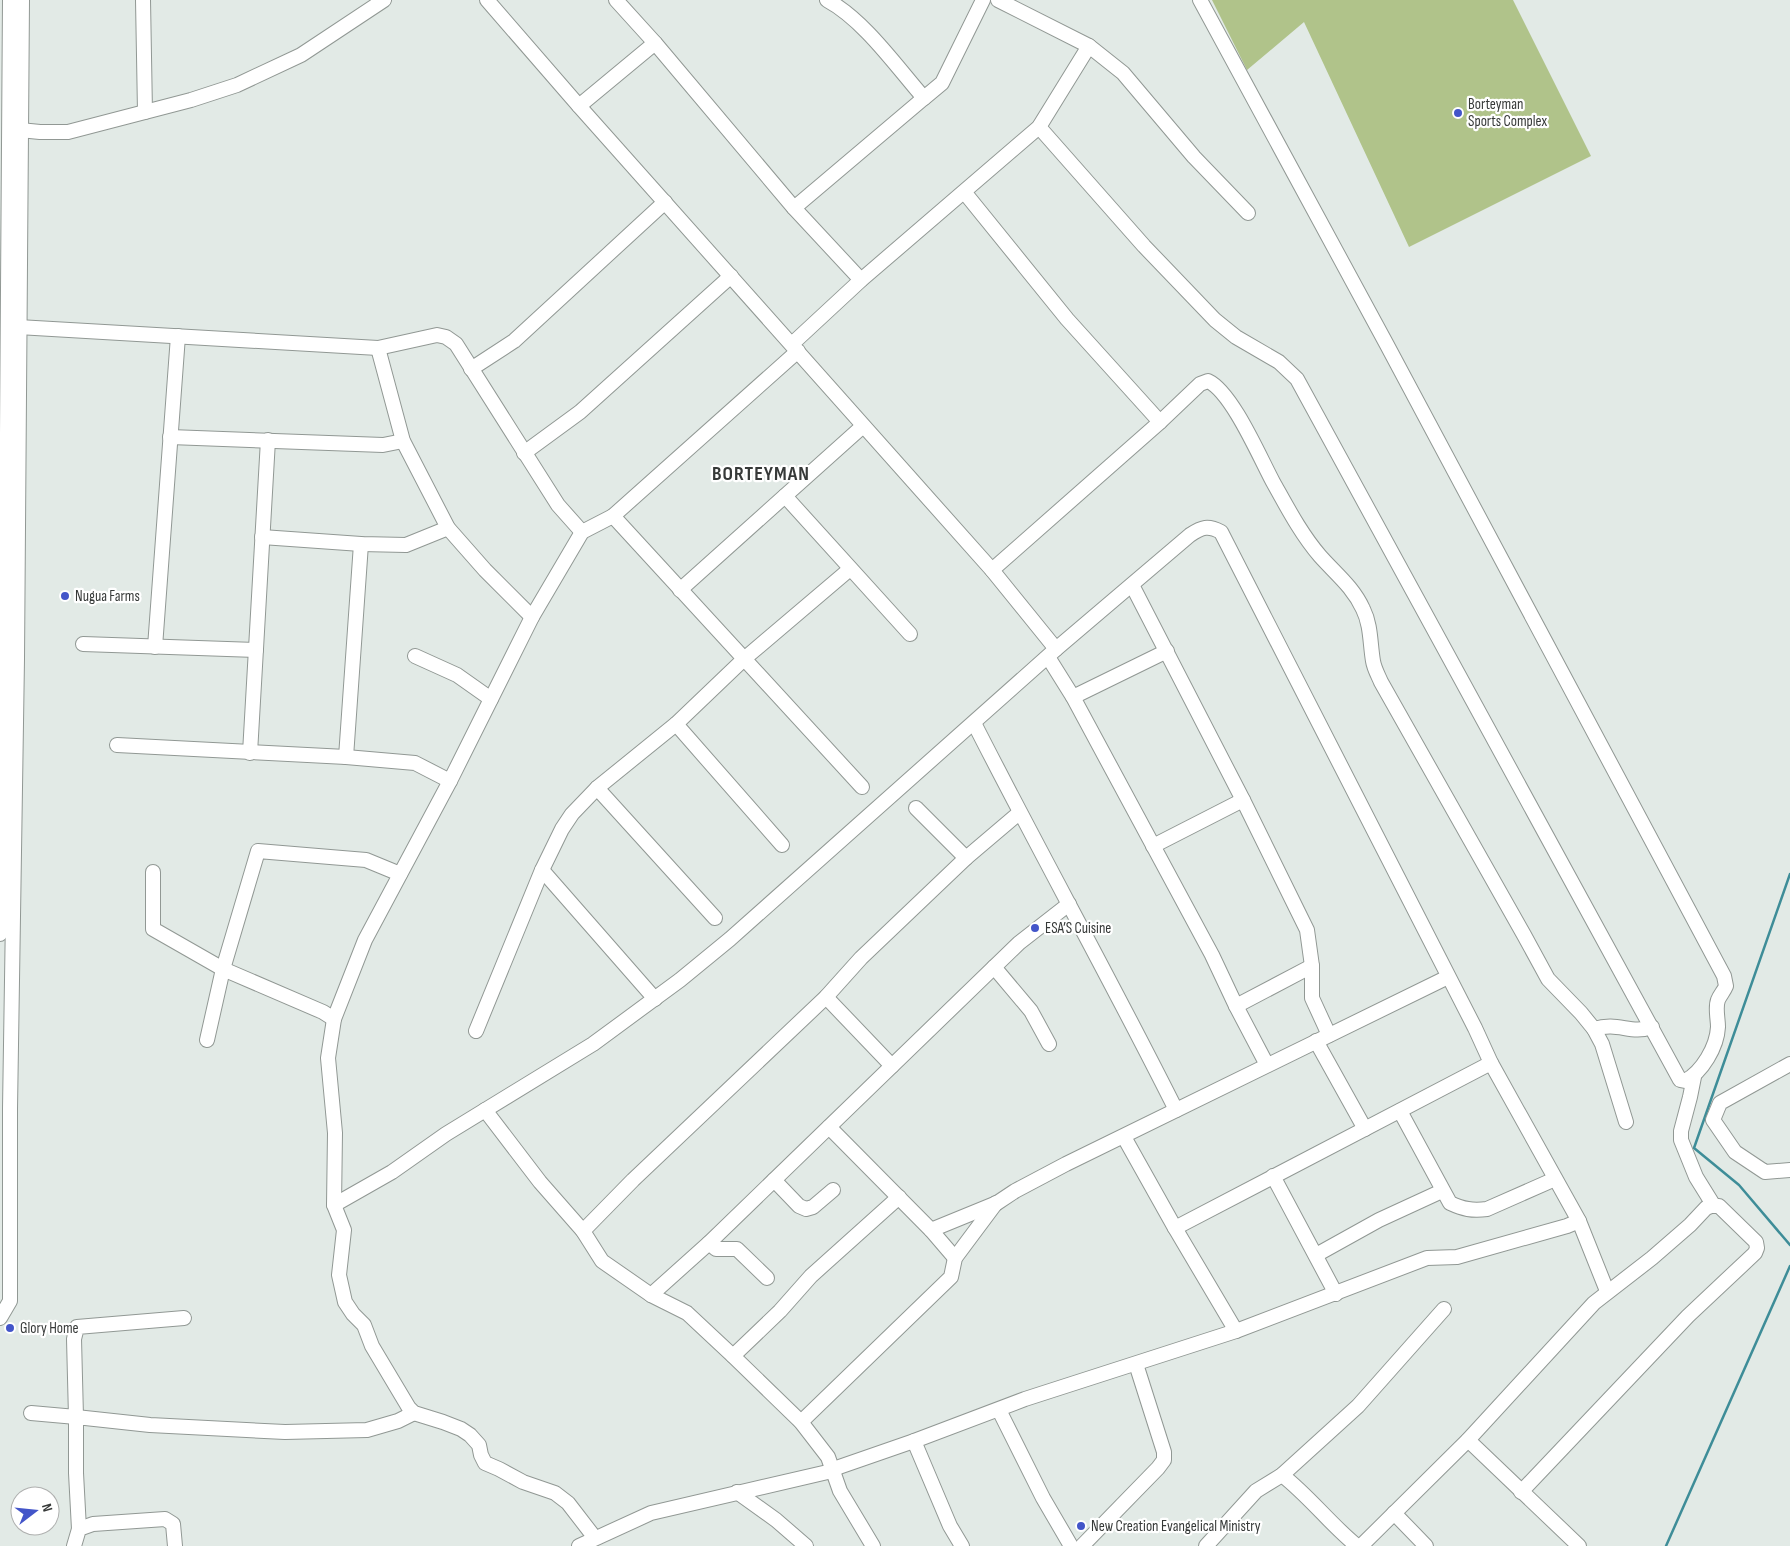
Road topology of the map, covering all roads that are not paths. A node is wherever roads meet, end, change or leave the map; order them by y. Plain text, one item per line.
1 (10, 0) edge
2 (22, 0) edge
3 (144, 0) edge
4 (384, 0) edge
5 (487, 0) edge
6 (616, 0) edge
7 (826, 0) edge
8 (983, 0) edge
9 (998, 0) edge
10 (1200, 0) edge
11 (1016, 4) edge
12 (655, 43) junction
13 (1089, 46) junction
14 (924, 98) junction
15 (579, 106) junction
16 (145, 112) junction
17 (1039, 127) junction
18 (20, 130) junction
19 (965, 193) junction
20 (665, 202) junction
21 (794, 208) junction
22 (1248, 213) dead end
23 (731, 276) junction
24 (861, 280) junction
25 (18, 327) junction
26 (178, 336) junction
27 (795, 347) junction
28 (378, 348) junction
29 (471, 369) junction
30 (1160, 422) junction
31 (863, 426) junction
32 (170, 437) junction
33 (268, 440) junction
34 (404, 441) junction
35 (524, 453) junction
36 (785, 496) junction
37 (613, 516) junction
38 (448, 528) junction
39 (582, 532) junction
40 (262, 537) junction
41 (361, 544) junction
42 (850, 569) junction
43 (992, 570) junction
44 (1132, 585) junction
45 (680, 590) junction
46 (532, 617) junction
47 (910, 634) dead end
48 (83, 644) dead end
49 (155, 647) junction
50 (256, 650) junction
51 (1167, 650) junction
52 (1052, 653) junction
53 (415, 656) dead end
54 (744, 659) junction
55 (1073, 697) junction
56 (491, 699) junction
57 (974, 723) junction
58 (676, 724) junction
59 (117, 745) dead end
60 (250, 753) junction
61 (346, 757) junction
62 (450, 781) junction
63 (597, 788) junction
64 (862, 788) dead end
65 (1243, 800) junction
66 (916, 808) dead end
67 (1019, 813) junction
68 (782, 845) dead end
69 (1153, 846) junction
70 (966, 858) junction
71 (542, 870) junction
72 (154, 872) dead end
73 (400, 874) junction
74 (1069, 904) junction
75 (714, 918) dead end
76 (0, 934) edge
77 (1312, 966) junction
78 (994, 967) junction
79 (224, 969) junction
80 (1448, 977) junction
81 (826, 997) junction
82 (655, 999) junction
83 (1236, 1006) junction
84 (334, 1019) junction
85 (1652, 1027) junction
86 (1594, 1029) junction
87 (476, 1031) dead end
88 (1323, 1038) junction
89 (207, 1040) dead end
90 (1049, 1044) dead end
91 (1491, 1063) junction
92 (1790, 1064) edge
93 (1267, 1065) junction
94 (892, 1066) junction
95 (1694, 1077) junction
96 (484, 1110) junction
97 (1176, 1110) junction
98 (1400, 1111) junction
99 (1626, 1122) dead end
100 (830, 1127) junction
101 (1365, 1129) junction
102 (1124, 1137) junction
103 (1790, 1170) edge
104 (1273, 1176) junction
105 (1555, 1179) junction
106 (774, 1180) junction
107 (833, 1190) dead end
108 (1442, 1191) junction
109 (899, 1197) junction
110 (997, 1203) junction
111 (334, 1205) junction
112 (1714, 1206) junction
113 (1579, 1221) junction
114 (1175, 1228) junction
115 (931, 1230) junction
116 (582, 1231) junction
117 (709, 1243) junction
118 (1316, 1255) junction
119 (955, 1258) junction
120 (767, 1278) dead end
121 (1607, 1292) junction
122 (1336, 1294) junction
123 (651, 1295) junction
124 (1444, 1309) dead end
125 (0, 1318) edge
126 (184, 1318) dead end
127 (1236, 1331) junction
128 (733, 1356) junction
129 (1136, 1364) junction
130 (999, 1410) junction
131 (31, 1413) dead end
132 (414, 1413) junction
133 (76, 1417) junction
134 (800, 1422) junction
135 (1468, 1440) junction
136 (914, 1441) junction
137 (832, 1471) junction
138 (1282, 1475) junction
139 (737, 1492) junction
140 (1521, 1492) junction
141 (1394, 1513) junction
142 (79, 1529) junction
143 (595, 1538) junction
144 (74, 1546) edge
145 (176, 1546) edge
146 (579, 1546) edge
147 (806, 1546) edge
148 (873, 1546) edge
149 (962, 1546) edge
150 (1071, 1546) edge
151 (1082, 1546) edge
152 (1206, 1546) edge
153 (1358, 1546) edge
154 (1362, 1546) edge
155 (1426, 1546) edge
156 (1579, 1546) edge

1 - 76 street
2 - 18 street
3 - 16 street
4 - 16 street
5 - 15 street
6 - 12 street
7 - 14 street
8 - 14 street
9 - 11 street
10 - 95 street
11 - 13 street
12 - 15 street
12 - 21 street
13 - 17 street
13 - 22 street
14 - 21 street
15 - 20 street
16 - 18 street
17 - 19 street
17 - 85 street
18 - 25 street
19 - 24 street
19 - 30 street
20 - 23 street
20 - 29 street
21 - 24 street
23 - 27 street
23 - 35 street
24 - 27 street
25 - 26 street
25 - 125 street
26 - 28 street
26 - 32 street
27 - 31 street
27 - 37 street
28 - 29 street
28 - 34 street
29 - 35 street
30 - 43 street
30 - 86 street
31 - 36 street
31 - 43 street
32 - 33 street
32 - 49 street
33 - 34 street
33 - 40 street
34 - 38 street
35 - 39 street
36 - 42 street
36 - 45 street
37 - 39 street
37 - 45 street
38 - 41 street
38 - 46 street
39 - 46 street
40 - 41 street
40 - 50 street
41 - 61 street
42 - 47 street
42 - 54 street
43 - 52 street
44 - 51 street
44 - 52 street
44 - 80 street
45 - 54 street
46 - 56 street
48 - 49 street
49 - 50 street
50 - 60 street
51 - 55 street
51 - 65 street
52 - 55 street
52 - 57 street
53 - 56 street
54 - 58 street
54 - 64 street
55 - 69 street
56 - 62 street
57 - 67 street
57 - 82 street
58 - 63 street
58 - 68 street
59 - 60 street
60 - 61 street
61 - 62 street
62 - 73 street
63 - 71 street
63 - 75 street
65 - 69 street
65 - 77 street
66 - 70 street
67 - 70 street
67 - 74 street
69 - 83 street
70 - 81 street
71 - 82 street
71 - 87 street
72 - 79 street
73 - 79 street
73 - 84 street
74 - 78 street
74 - 97 street
77 - 83 street
77 - 88 street
78 - 90 street
78 - 94 street
79 - 84 street
79 - 89 street
80 - 88 street
80 - 91 street
81 - 94 street
81 - 116 street
82 - 96 street
83 - 93 street
84 - 111 street
85 - 86 street
85 - 95 street
86 - 99 street
88 - 93 street
88 - 101 street
91 - 98 street
91 - 105 street
92 - 103 street
93 - 97 street
94 - 100 street
95 - 112 street
96 - 111 street
96 - 116 street
97 - 102 street
98 - 101 street
98 - 108 street
100 - 106 street
100 - 109 street
101 - 104 street
102 - 110 street
102 - 114 street
104 - 114 street
104 - 118 street
105 - 108 street
105 - 113 street
106 - 107 street
106 - 117 street
108 - 118 street
109 - 115 street
109 - 128 street
110 - 115 street
110 - 119 street
111 - 132 street
112 - 121 street
112 - 140 street
113 - 121 street
113 - 122 street
114 - 127 street
115 - 119 street
116 - 123 street
117 - 120 street
117 - 123 street
118 - 122 street
119 - 134 street
121 - 135 street
122 - 127 street
123 - 128 street
124 - 138 street
126 - 133 street
127 - 129 street
128 - 134 street
129 - 130 street
129 - 151 street
130 - 136 street
130 - 150 street
131 - 133 street
132 - 133 street
132 - 143 street
133 - 142 street
134 - 137 street
135 - 140 street
135 - 141 street
136 - 137 street
136 - 149 street
137 - 139 street
137 - 148 street
138 - 152 street
138 - 153 street
139 - 143 street
139 - 147 street
140 - 156 street
141 - 154 street
141 - 155 street
142 - 144 street
142 - 145 street
143 - 146 street

